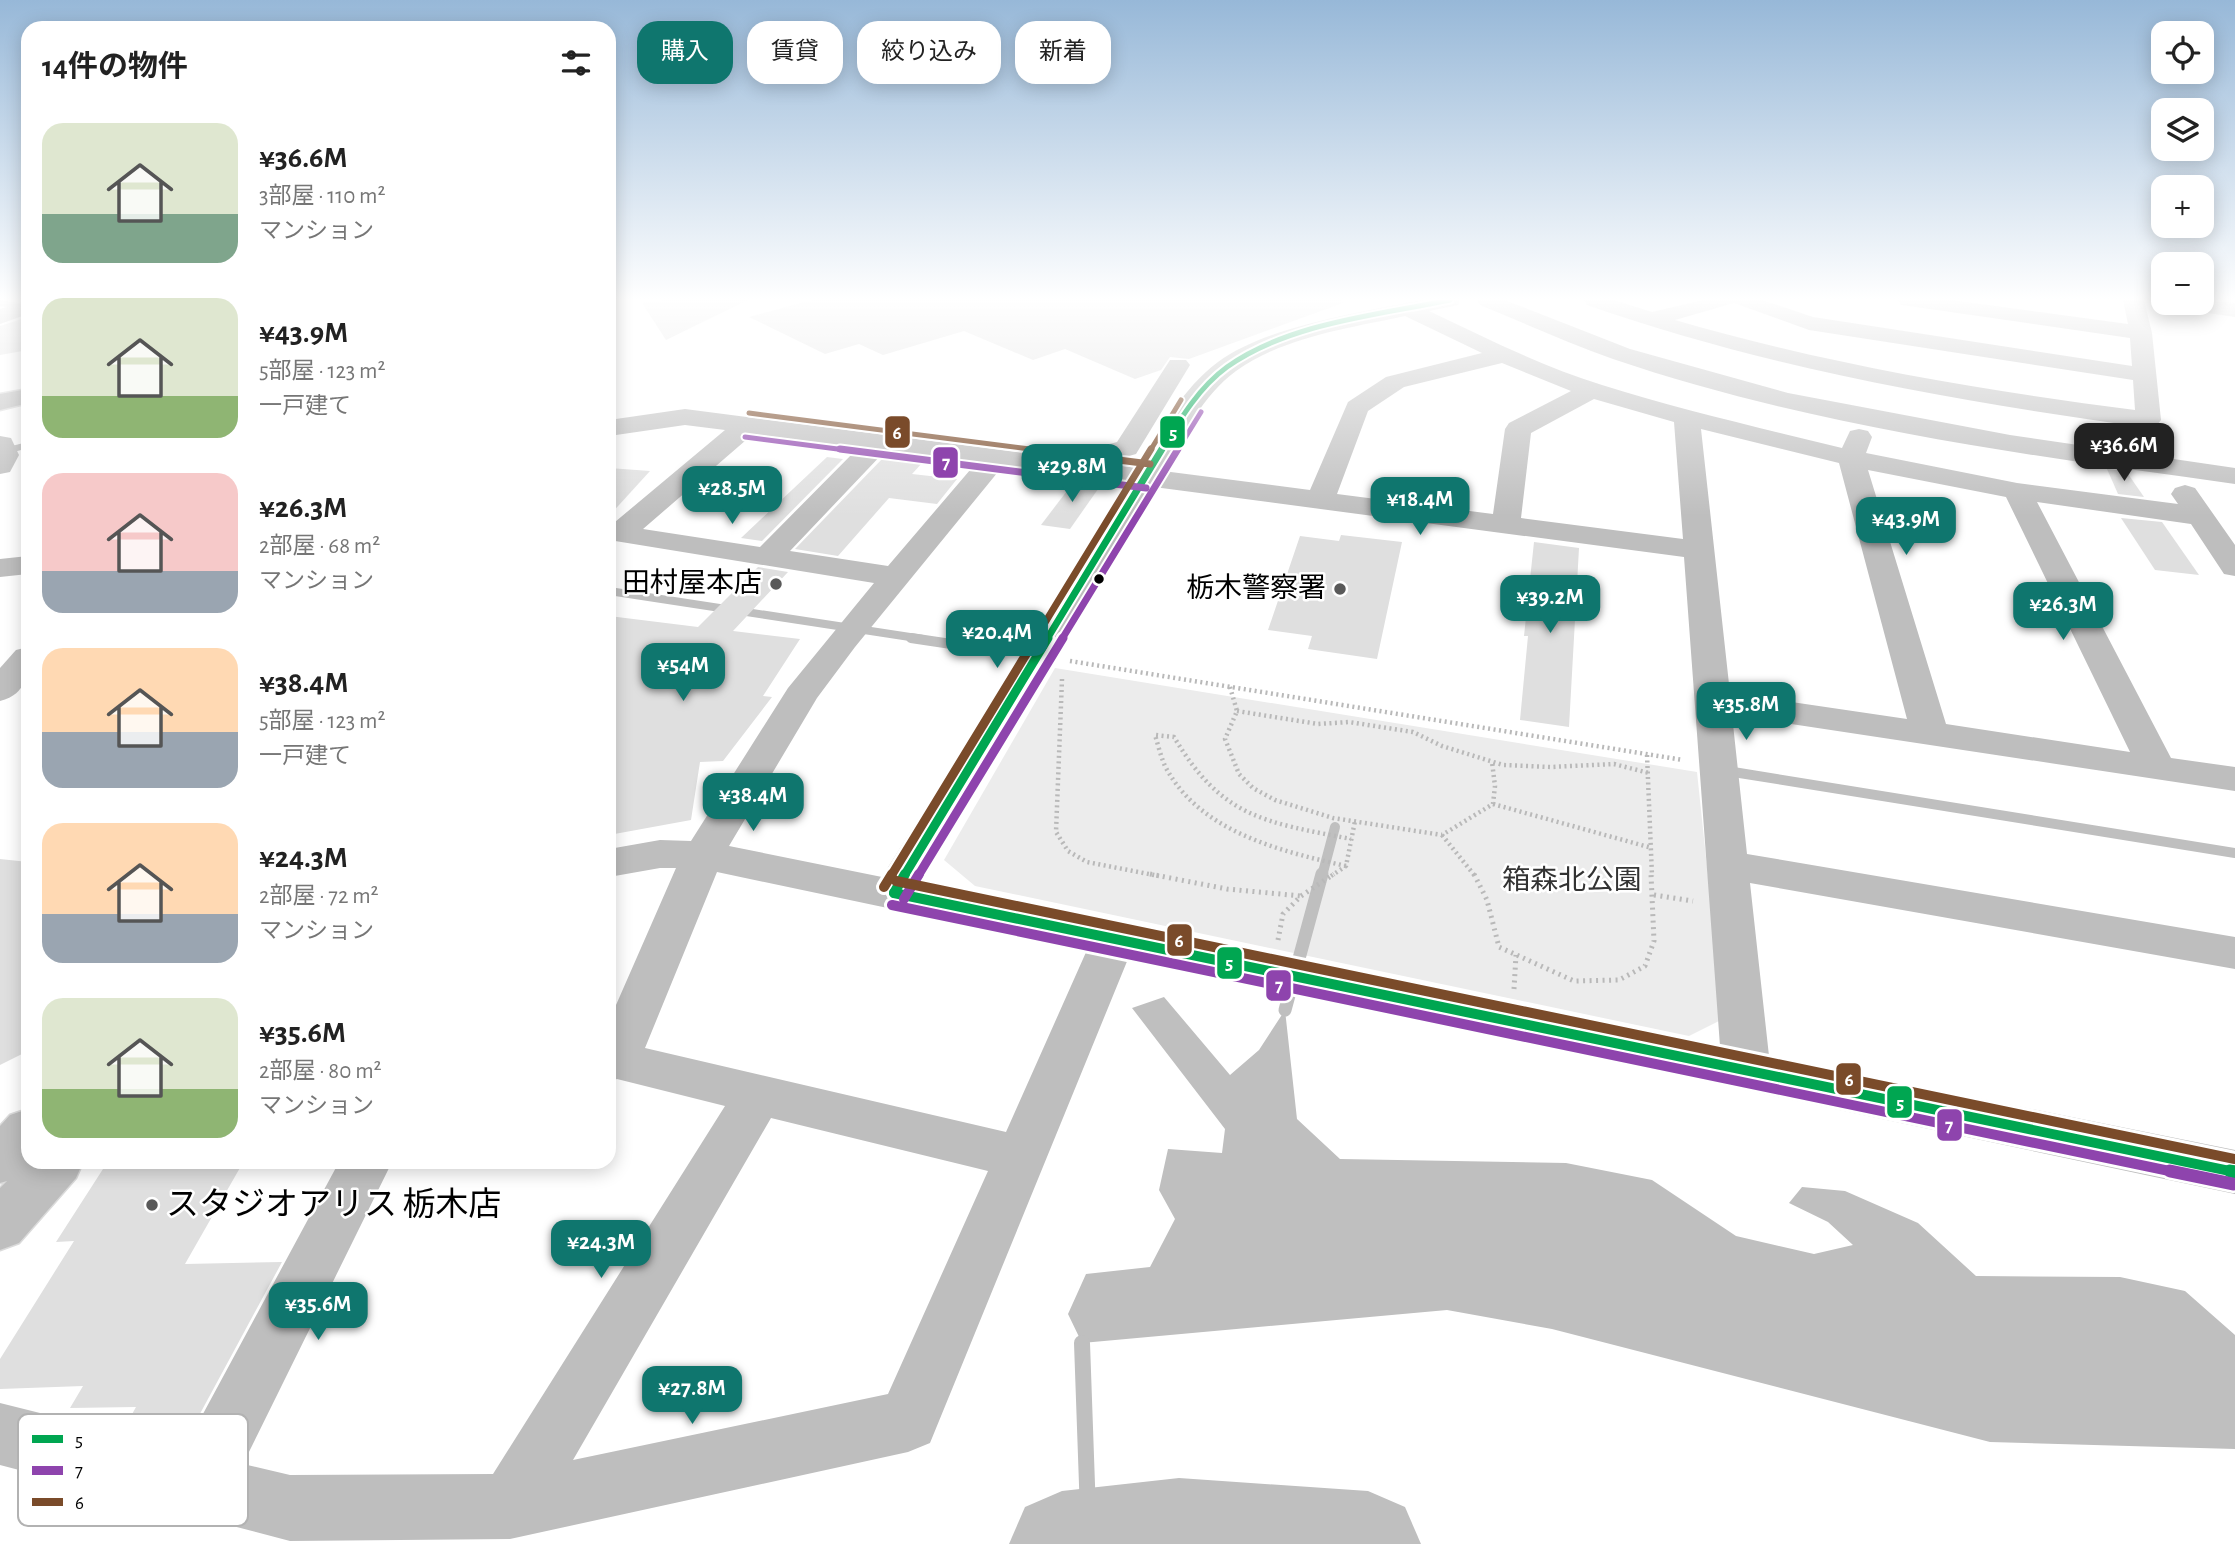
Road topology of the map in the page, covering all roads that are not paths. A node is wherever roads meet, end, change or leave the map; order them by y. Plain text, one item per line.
1 (1174, 372) edge
2 (1222, 372) edge
3 (1435, 372) edge
4 (1546, 372) edge
5 (1682, 372) edge
6 (1848, 372) edge
7 (2126, 372) edge
8 (2145, 375) joint
9 (1884, 380) junction
10 (21, 385) edge
11 (0, 389) edge
12 (1591, 390) junction
13 (21, 398) edge
14 (0, 402) edge
15 (1688, 418) junction
16 (1867, 418) junction
17 (747, 425) junction
18 (616, 427) edge
19 (879, 442) junction
20 (1004, 451) junction
21 (1851, 458) junction
22 (2169, 467) junction
23 (1147, 476) junction
24 (2235, 476) edge
25 (2017, 491) junction
26 (1321, 499) junction
27 (2199, 516) junction
28 (1506, 524) junction
29 (1699, 550) junction
30 (767, 557) junction
31 (21, 566) edge
32 (2235, 567) edge
33 (0, 568) edge
34 (895, 577) junction
35 (21, 665) edge
36 (0, 690) edge
37 (1713, 701) junction
38 (1930, 734) junction
39 (2157, 768) junction
40 (2235, 779) edge
41 (703, 855) junction
42 (616, 862) edge
43 (1727, 865) junction
44 (894, 893) junction
45 (1114, 939) junction
46 (2235, 953) edge
47 (616, 1054) edge
48 (616, 1062) edge
49 (1746, 1071) junction
50 (759, 1094) junction
51 (21, 1138) edge
52 (1020, 1157) junction
53 (0, 1161) edge
54 (51, 1169) edge
55 (362, 1169) edge
56 (2235, 1172) edge
57 (0, 1226) edge
58 (236, 1414) edge
59 (0, 1434) edge
60 (18, 1439) edge
61 (248, 1497) edge
62 (510, 1506) junction

1 - 20 street
2 - 23 street
3 - 26 street
4 - 12 street
5 - 16 street
6 - 9 street
7 - 8 street
8 - 9 street
9 - 16 street
10 - 11 street
12 - 15 street
12 - 28 street
13 - 14 street
15 - 21 street
15 - 29 street
16 - 21 street
16 - 22 street
17 - 18 street
17 - 19 street
17 - 30 street
19 - 20 street
19 - 30 street
20 - 23 street
20 - 34 street
21 - 25 street
21 - 38 street
22 - 24 street
22 - 27 street
23 - 26 street
23 - 44 street
25 - 27 street
25 - 39 street
26 - 28 street
27 - 32 street
28 - 29 street
29 - 37 street
30 - 34 street
31 - 33 street
34 - 41 street
35 - 36 street
37 - 38 street
37 - 43 street
38 - 39 street
39 - 40 street
41 - 42 street
41 - 44 street
41 - 47 street
43 - 46 street
43 - 49 street
44 - 45 street
45 - 49 street
45 - 52 street
48 - 50 street
49 - 56 street
50 - 52 street
50 - 62 street
51 - 53 street
52 - 62 street
54 - 57 street
55 - 58 street
59 - 60 street
61 - 62 street

